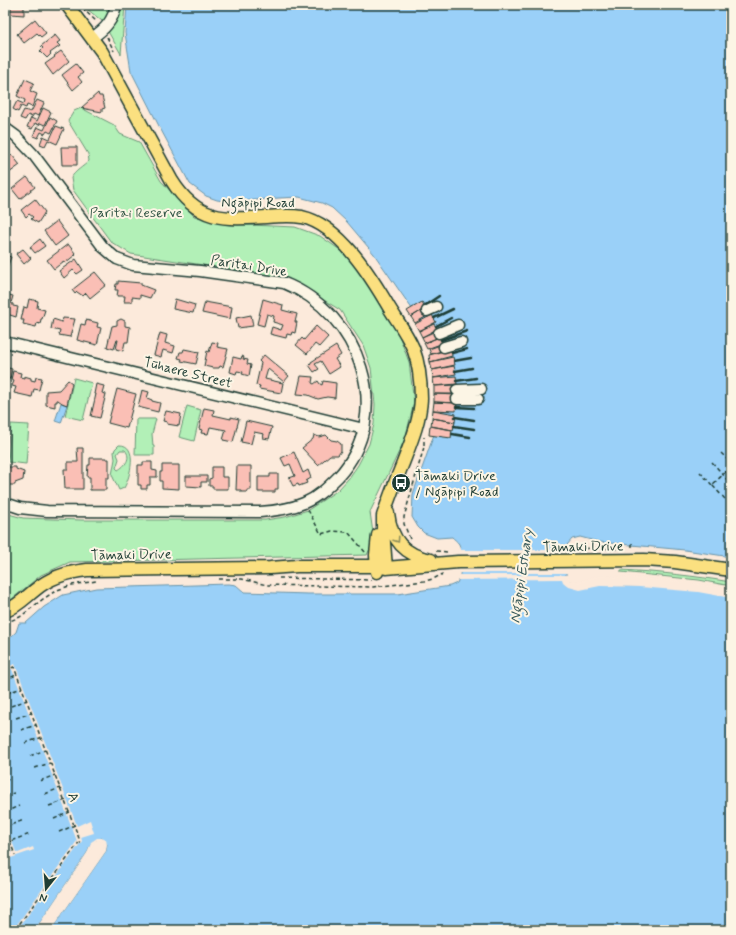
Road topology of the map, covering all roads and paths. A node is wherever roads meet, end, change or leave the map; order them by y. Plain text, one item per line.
1 (67, 5) edge
2 (116, 5) edge
3 (92, 38) junction
4 (5, 128) edge
5 (458, 325) dead end
6 (439, 333) dead end
7 (5, 342) edge
8 (461, 342) dead end
9 (444, 347) dead end
10 (481, 389) dead end
11 (478, 399) dead end
12 (364, 429) junction
13 (424, 447) dead end
14 (721, 453) dead end
15 (712, 462) dead end
16 (731, 464) edge
17 (731, 468) edge
18 (700, 472) dead end
19 (723, 475) junction
20 (731, 484) edge
21 (712, 485) junction
22 (725, 499) dead end
23 (5, 503) edge
24 (388, 503) junction
25 (307, 509) dead end
26 (410, 540) dead end
27 (632, 540) dead end
28 (632, 547) dead end
29 (433, 550) dead end
30 (637, 550) dead end
31 (368, 556) dead end
32 (571, 556) junction
33 (455, 557) junction
34 (444, 568) junction
35 (380, 569) junction
36 (731, 570) edge
37 (217, 579) dead end
38 (98, 581) dead end
39 (5, 611) edge
40 (5, 623) edge
41 (5, 670) edge
42 (17, 674) dead end
43 (5, 680) edge
44 (22, 688) dead end
45 (6, 694) dead end
46 (27, 700) dead end
47 (12, 706) dead end
48 (32, 712) dead end
49 (16, 718) dead end
50 (37, 724) dead end
51 (21, 730) dead end
52 (41, 737) dead end
53 (25, 743) dead end
54 (46, 750) dead end
55 (30, 756) dead end
56 (51, 762) dead end
57 (35, 768) dead end
58 (56, 775) dead end
59 (9, 779) dead end
60 (5, 781) edge
61 (40, 781) dead end
62 (61, 788) dead end
63 (14, 793) dead end
64 (45, 794) dead end
65 (5, 796) edge
66 (66, 800) dead end
67 (19, 806) dead end
68 (49, 806) dead end
69 (5, 812) edge
70 (70, 812) dead end
71 (54, 819) dead end
72 (24, 820) dead end
73 (75, 825) dead end
74 (5, 828) edge
75 (59, 832) dead end
76 (30, 834) dead end
77 (5, 843) edge
78 (15, 855) dead end
79 (15, 930) edge

1 - 3 main road, Ngāpipi Road
2 - 3 street
3 - 24 main road, Ngāpipi Road
4 - 12 street, Paritai Drive
5 - 6 street
7 - 12 street, Tūhaere Street
8 - 9 street
10 - 11 street
12 - 23 street, Paritai Drive
13 - 26 path
14 - 16 path
15 - 19 path
17 - 19 path
18 - 21 path
19 - 20 path
19 - 21 path
21 - 22 path
24 -> 34 main road
24 - 35 main road, Ngāpipi Road
25 - 31 path
27 - 28 path
29 - 33 path
30 - 32 path
32 - 33 main road, Tāmaki Drive
32 - 36 main road, Tāmaki Drive
33 - 34 main road, Tāmaki Drive
34 - 35 main road, Tāmaki Drive
34 - 37 path
35 - 39 main road, Tāmaki Drive
38 - 40 path
41 - 79 path, A
42 - 43 path
44 - 45 path
46 - 47 path
48 - 49 path
50 - 51 path
52 - 53 path
54 - 55 path
56 - 57 path
58 - 61 path
59 - 60 path
62 - 64 path
63 - 65 path
66 - 68 path
67 - 69 path
70 - 71 path
72 - 74 path
73 - 75 path
74 - 78 path
76 - 77 path

